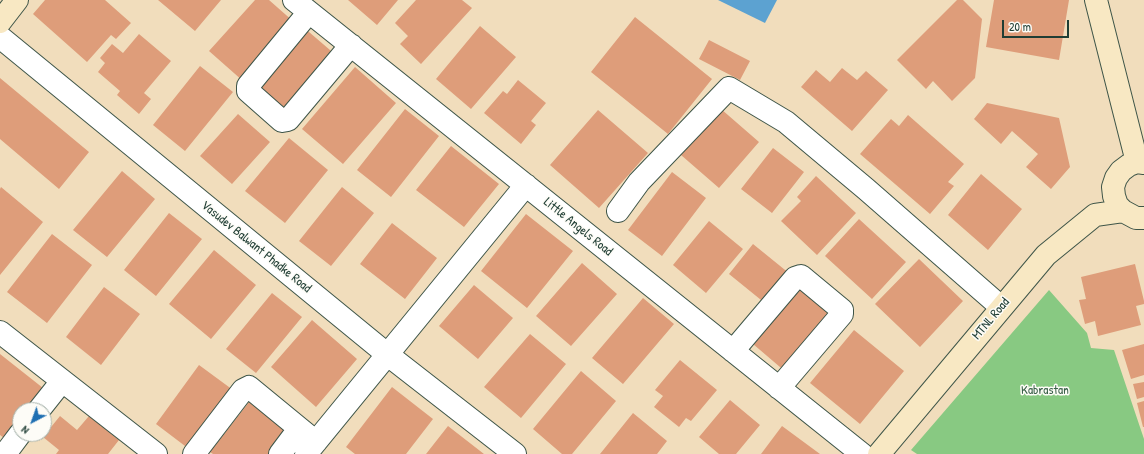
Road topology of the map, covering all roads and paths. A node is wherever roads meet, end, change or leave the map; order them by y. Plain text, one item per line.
1 (17, 0) edge
2 (1096, 0) edge
3 (301, 6) edge
4 (0, 22) edge
5 (0, 37) edge
6 (351, 45) junction
7 (1141, 162) edge
8 (526, 185) junction
9 (618, 211) dead end
10 (1122, 212) junction
11 (1144, 220) edge
12 (1001, 307) junction
13 (0, 332) edge
14 (388, 355) junction
15 (62, 381) junction
16 (45, 402) edge
17 (14, 442) edge
18 (299, 447) edge
19 (197, 453) edge
20 (5, 454) edge
21 (156, 454) edge
22 (515, 454) edge
23 (862, 454) edge
24 (879, 454) edge

1 - 4 street
2 - 7 street
3 - 6 street, Little Angels Road
3 - 6 street
5 - 14 street, Vasudev Balwant Phadke Road
6 - 8 street, Little Angels Road
7 - 10 street
8 - 14 street
8 - 23 street, Little Angels Road
9 - 12 street
10 - 11 street
10 - 12 street, MTNL Road
12 - 24 street, MTNL Road
13 - 15 street
14 - 18 street
14 - 22 street, Vasudev Balwant Phadke Road
15 - 16 street
15 - 21 street
17 - 20 street
18 - 19 street

